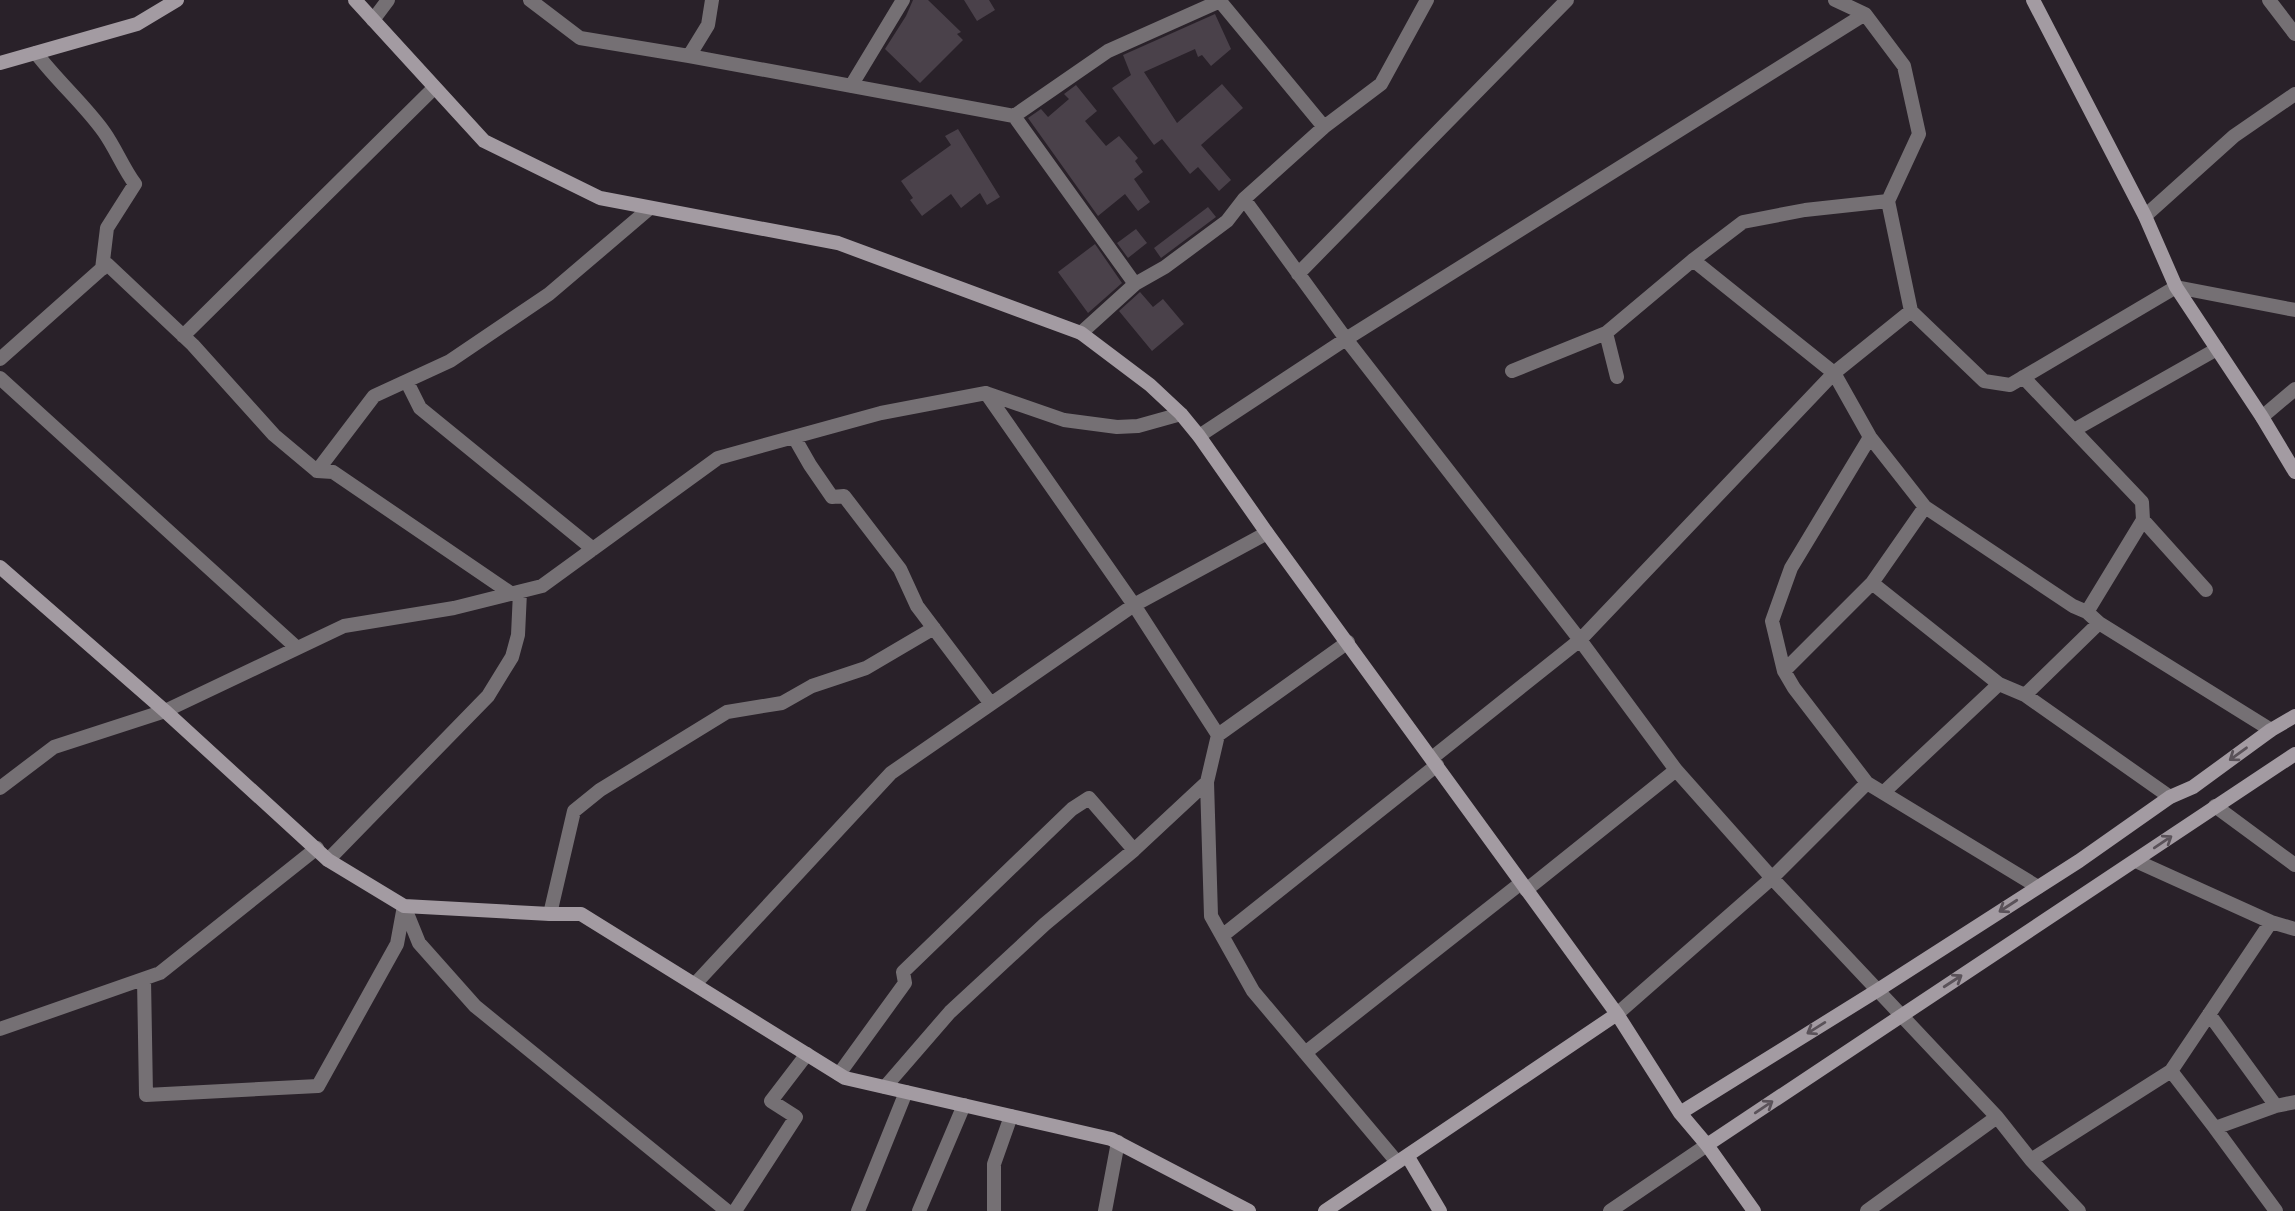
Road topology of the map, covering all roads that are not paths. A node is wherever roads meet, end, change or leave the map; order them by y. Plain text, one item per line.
1 (177, 0) edge
2 (355, 0) edge
3 (388, 0) edge
4 (530, 0) edge
5 (712, 0) edge
6 (903, 0) edge
7 (1427, 0) edge
8 (1567, 0) edge
9 (1835, 0) edge
10 (2033, 0) edge
11 (2269, 0) edge
12 (1220, 1) edge
13 (1865, 14) junction
14 (373, 20) junction
15 (2295, 34) edge
16 (36, 53) junction
17 (690, 55) junction
18 (0, 63) edge
19 (851, 86) junction
20 (434, 88) junction
21 (2295, 94) edge
22 (1014, 116) junction
23 (1324, 127) junction
24 (1244, 199) junction
25 (1888, 201) junction
26 (650, 208) junction
27 (2145, 216) junction
28 (1693, 260) junction
29 (102, 269) junction
30 (1298, 274) junction
31 (1135, 284) junction
32 (2176, 287) junction
33 (2295, 310) edge
34 (1911, 312) junction
35 (1082, 332) junction
36 (1606, 333) junction
37 (183, 336) junction
38 (1346, 339) junction
39 (2217, 349) junction
40 (1, 356) edge
41 (1512, 371) dead end
42 (1834, 373) junction
43 (1617, 377) dead end
44 (2023, 377) junction
45 (0, 378) edge
46 (407, 382) junction
47 (2295, 389) edge
48 (986, 393) junction
49 (1181, 414) junction
50 (2262, 417) junction
51 (2074, 430) junction
52 (1199, 436) junction
53 (794, 437) junction
54 (1870, 437) junction
55 (317, 471) junction
56 (2295, 472) edge
57 (1925, 507) junction
58 (2143, 520) junction
59 (1267, 533) junction
60 (593, 549) junction
61 (0, 567) edge
62 (1872, 583) junction
63 (2206, 590) dead end
64 (516, 593) junction
65 (1135, 605) junction
66 (2087, 612) junction
67 (2099, 623) junction
68 (934, 628) junction
69 (1580, 640) junction
70 (1348, 642) junction
71 (298, 648) junction
72 (1784, 671) junction
73 (2000, 684) junction
74 (2025, 695) junction
75 (991, 704) junction
76 (165, 711) junction
77 (2295, 716) edge
78 (2271, 730) junction
79 (1218, 735) junction
80 (2295, 754) edge
81 (1435, 761) junction
82 (1676, 770) junction
83 (1207, 782) junction
84 (1867, 783) junction
85 (0, 788) edge
86 (1884, 792) junction
87 (2170, 797) junction
88 (2215, 806) junction
89 (317, 848) junction
90 (1134, 850) junction
91 (328, 860) junction
92 (2136, 861) junction
93 (2295, 865) edge
94 (1772, 878) junction
95 (1524, 886) junction
96 (2038, 887) junction
97 (404, 906) junction
98 (550, 914) junction
99 (2271, 922) junction
100 (2295, 929) edge
101 (1222, 936) junction
102 (144, 979) junction
103 (695, 985) junction
104 (1878, 990) junction
105 (1617, 1014) junction
106 (2209, 1014) junction
107 (1901, 1016) junction
108 (0, 1029) edge
109 (1305, 1054) junction
110 (807, 1055) junction
111 (2171, 1071) junction
112 (839, 1074) junction
113 (885, 1087) junction
114 (906, 1092) junction
115 (2295, 1102) edge
116 (964, 1105) junction
117 (2276, 1106) junction
118 (1680, 1113) junction
119 (1011, 1116) junction
120 (1997, 1118) junction
121 (2215, 1128) junction
122 (1118, 1142) junction
123 (1707, 1145) junction
124 (1403, 1159) junction
125 (2031, 1160) junction
126 (727, 1211) edge
127 (735, 1211) edge
128 (858, 1211) edge
129 (919, 1211) edge
130 (994, 1211) edge
131 (1105, 1211) edge
132 (1249, 1211) edge
133 (1325, 1211) edge
134 (1440, 1211) edge
135 (1610, 1211) edge
136 (1754, 1211) edge
137 (1867, 1211) edge
138 (2079, 1211) edge
139 (2276, 1211) edge

1 - 16 street
2 - 14 street
3 - 14 street
4 - 17 street
5 - 17 street
6 - 19 street
7 - 23 street
8 - 30 street
9 - 13 street
10 - 27 street
11 - 15 street
12 - 22 street
12 - 23 street
13 - 25 street
13 - 38 street
14 - 20 street
16 - 18 street
16 - 29 street
17 - 19 street
19 - 22 street
20 - 26 street
20 - 37 street
21 - 27 street
22 - 31 street
23 - 24 street
24 - 30 street
24 - 31 street
25 - 28 street
25 - 34 street
26 - 35 street
26 - 46 street
27 - 32 street
28 - 36 street
28 - 42 street
29 - 37 street
29 - 40 street
30 - 38 street
31 - 35 street
32 - 33 street
32 - 39 street
32 - 44 street
34 - 42 street
34 - 44 street
35 - 49 street
36 - 41 street
36 - 43 street
37 - 55 street
38 - 52 street
38 - 69 street
39 - 50 street
39 - 51 street
42 - 54 street
42 - 69 street
44 - 51 street
45 - 71 street
46 - 55 street
46 - 60 street
47 - 50 street
48 - 49 street
48 - 53 street
48 - 65 street
49 - 52 street
50 - 56 street
51 - 58 street
52 - 59 street
53 - 60 street
53 - 68 street
54 - 57 street
54 - 72 street
55 - 64 street
57 - 62 street
57 - 66 street
58 - 63 street
58 - 66 street
59 - 65 street
59 - 70 street
60 - 64 street
61 - 76 street
62 - 72 street
62 - 73 street
64 - 71 street
64 - 91 street
65 - 75 street
65 - 79 street
66 - 67 street
67 - 74 street
67 - 78 street
68 - 75 street
68 - 98 street
69 - 81 street
69 - 82 street
70 - 79 street
70 - 81 street
71 - 76 street
72 - 84 street
73 - 74 street
73 - 86 street
74 - 87 street
75 - 103 street
76 - 85 street
76 - 89 street
77 - 78 street
78 -> 87 street
79 - 83 street
80 - 88 street
81 - 95 street
81 - 101 street
82 - 94 street
82 - 95 street
83 - 90 street
83 - 101 street
84 - 86 street
84 - 94 street
86 - 96 street
87 - 96 street
92 -> 88 street
88 - 93 street
89 - 91 street
89 - 102 street
90 - 112 street
90 - 113 street
91 - 97 street
92 - 99 street
107 -> 92 street
94 - 104 street
94 - 105 street
95 - 105 street
95 - 109 street
96 -> 104 street
97 - 98 street
97 - 102 street
97 - 126 street
98 - 103 street
99 - 100 street
99 - 106 street
101 - 109 street
102 - 108 street
103 - 110 street
104 - 107 street
104 -> 118 street
105 - 118 street
105 - 124 street
106 - 111 street
106 - 117 street
107 - 120 street
123 -> 107 street
109 - 124 street
110 - 112 street
110 - 127 street
111 - 121 street
111 - 125 street
112 - 113 street
113 - 114 street
114 - 116 street
114 - 128 street
115 - 117 street
116 - 119 street
116 - 129 street
117 - 121 street
118 - 123 street
119 - 122 street
119 - 130 street
120 - 125 street
120 - 137 street
121 - 139 street
122 - 131 street
122 - 132 street
123 - 135 street
123 - 136 street
124 - 133 street
124 - 134 street
125 - 138 street

